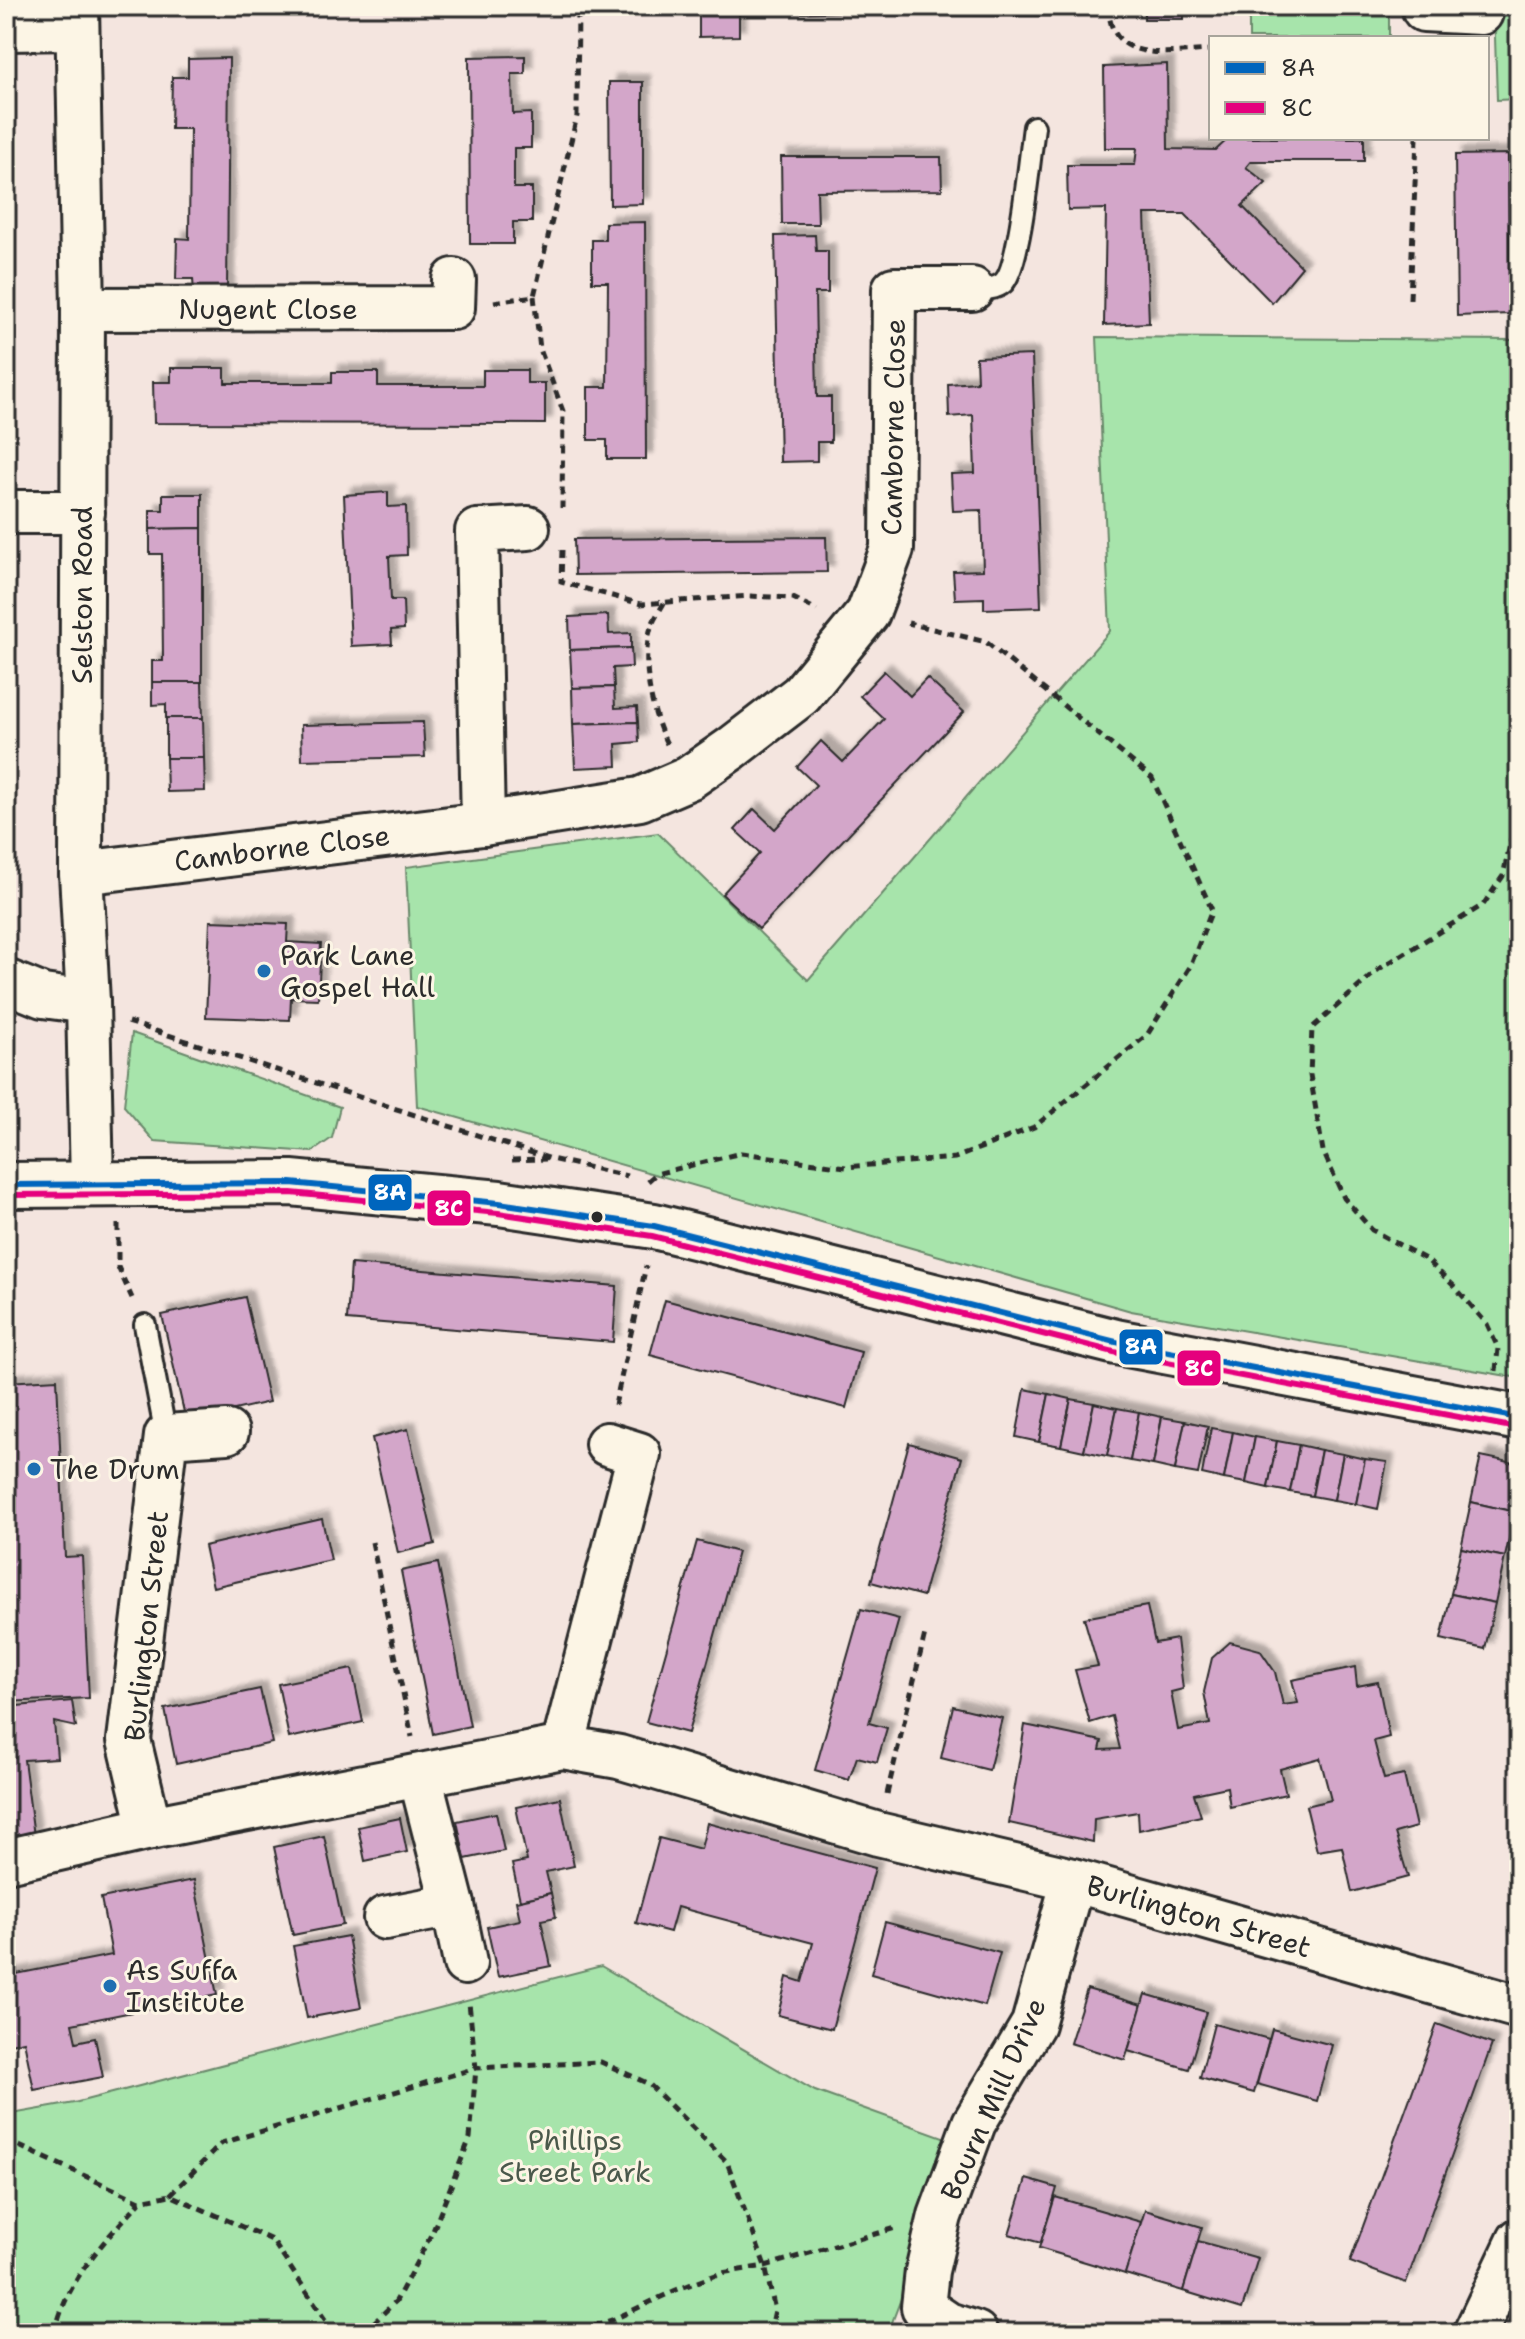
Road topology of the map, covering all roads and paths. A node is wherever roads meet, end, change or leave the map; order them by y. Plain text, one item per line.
1 (578, 6) edge
2 (1107, 6) edge
3 (1481, 13) dead end
4 (77, 17) edge
5 (1423, 18) edge
6 (6, 29) edge
7 (1209, 50) edge
8 (1034, 127) dead end
9 (1417, 140) edge
10 (972, 289) joint
11 (454, 294) joint
12 (534, 296) junction
13 (1410, 299) dead end
14 (83, 309) junction
15 (6, 512) edge
16 (83, 512) junction
17 (545, 527) junction
18 (664, 603) junction
19 (860, 622) junction
20 (689, 778) junction
21 (1519, 803) edge
22 (483, 824) junction
23 (81, 873) junction
24 (6, 981) edge
25 (88, 1002) junction
26 (124, 1035) dead end
27 (103, 1183) junction
28 (6, 1185) edge
29 (654, 1226) junction
30 (145, 1325) joint
31 (1506, 1415) edge
32 (227, 1432) dead end
33 (166, 1436) junction
34 (607, 1444) joint
35 (372, 1542) dead end
36 (925, 1634) dead end
37 (563, 1747) junction
38 (420, 1776) junction
39 (150, 1828) junction
40 (878, 1834) junction
41 (6, 1861) edge
42 (1073, 1880) junction
43 (453, 1905) junction
44 (385, 1918) dead end
45 (465, 1963) joint
46 (1519, 2007) edge
47 (476, 2068) junction
48 (6, 2140) edge
49 (170, 2195) junction
50 (140, 2201) junction
51 (940, 2216) junction
52 (1519, 2240) edge
53 (765, 2266) junction
54 (55, 2333) edge
55 (334, 2333) edge
56 (363, 2333) edge
57 (567, 2333) edge
58 (767, 2333) edge
59 (976, 2333) edge
60 (1475, 2333) edge

1 - 12 path
2 - 7 path
3 - 5 street
4 - 6 street
4 - 14 street, Selston Road
8 - 10 lane
9 - 13 path
10 - 19 street, Camborne Close
11 - 12 path
11 - 14 street, Nugent Close
12 - 17 path
14 - 16 street, Selston Road
15 - 16 street
16 - 23 street, Selston Road
17 - 18 path
17 - 22 street
18 - 19 path
18 - 20 path
19 - 20 street, Camborne Close
19 - 26 path
20 - 22 street, Camborne Close
21 - 31 path
22 - 23 street, Camborne Close
23 - 25 street, Selston Road
24 - 25 street
25 - 27 street, Selston Road
27 - 28 main road
27 - 29 main road
27 - 30 path
29 - 31 main road
29 - 34 path
30 - 33 lane
32 - 33 street
33 - 39 street, Burlington Street
34 - 37 street
35 - 38 path
36 - 40 path
37 - 38 street, Burlington Street
37 - 40 street, Burlington Street
38 - 39 street, Burlington Street
38 - 43 street
39 - 41 street, Burlington Street
40 - 42 street, Burlington Street
42 - 46 street, Burlington Street
42 - 51 street, Bourn Mill Drive
43 - 44 street
43 - 45 street
45 - 47 path
47 - 49 path
47 - 53 path
47 - 56 path
48 - 50 path
49 - 50 path
49 - 55 path
50 - 54 path
51 - 53 path
51 - 59 street, Bourn Mill Drive
52 - 60 street
53 - 57 path
53 - 58 path

